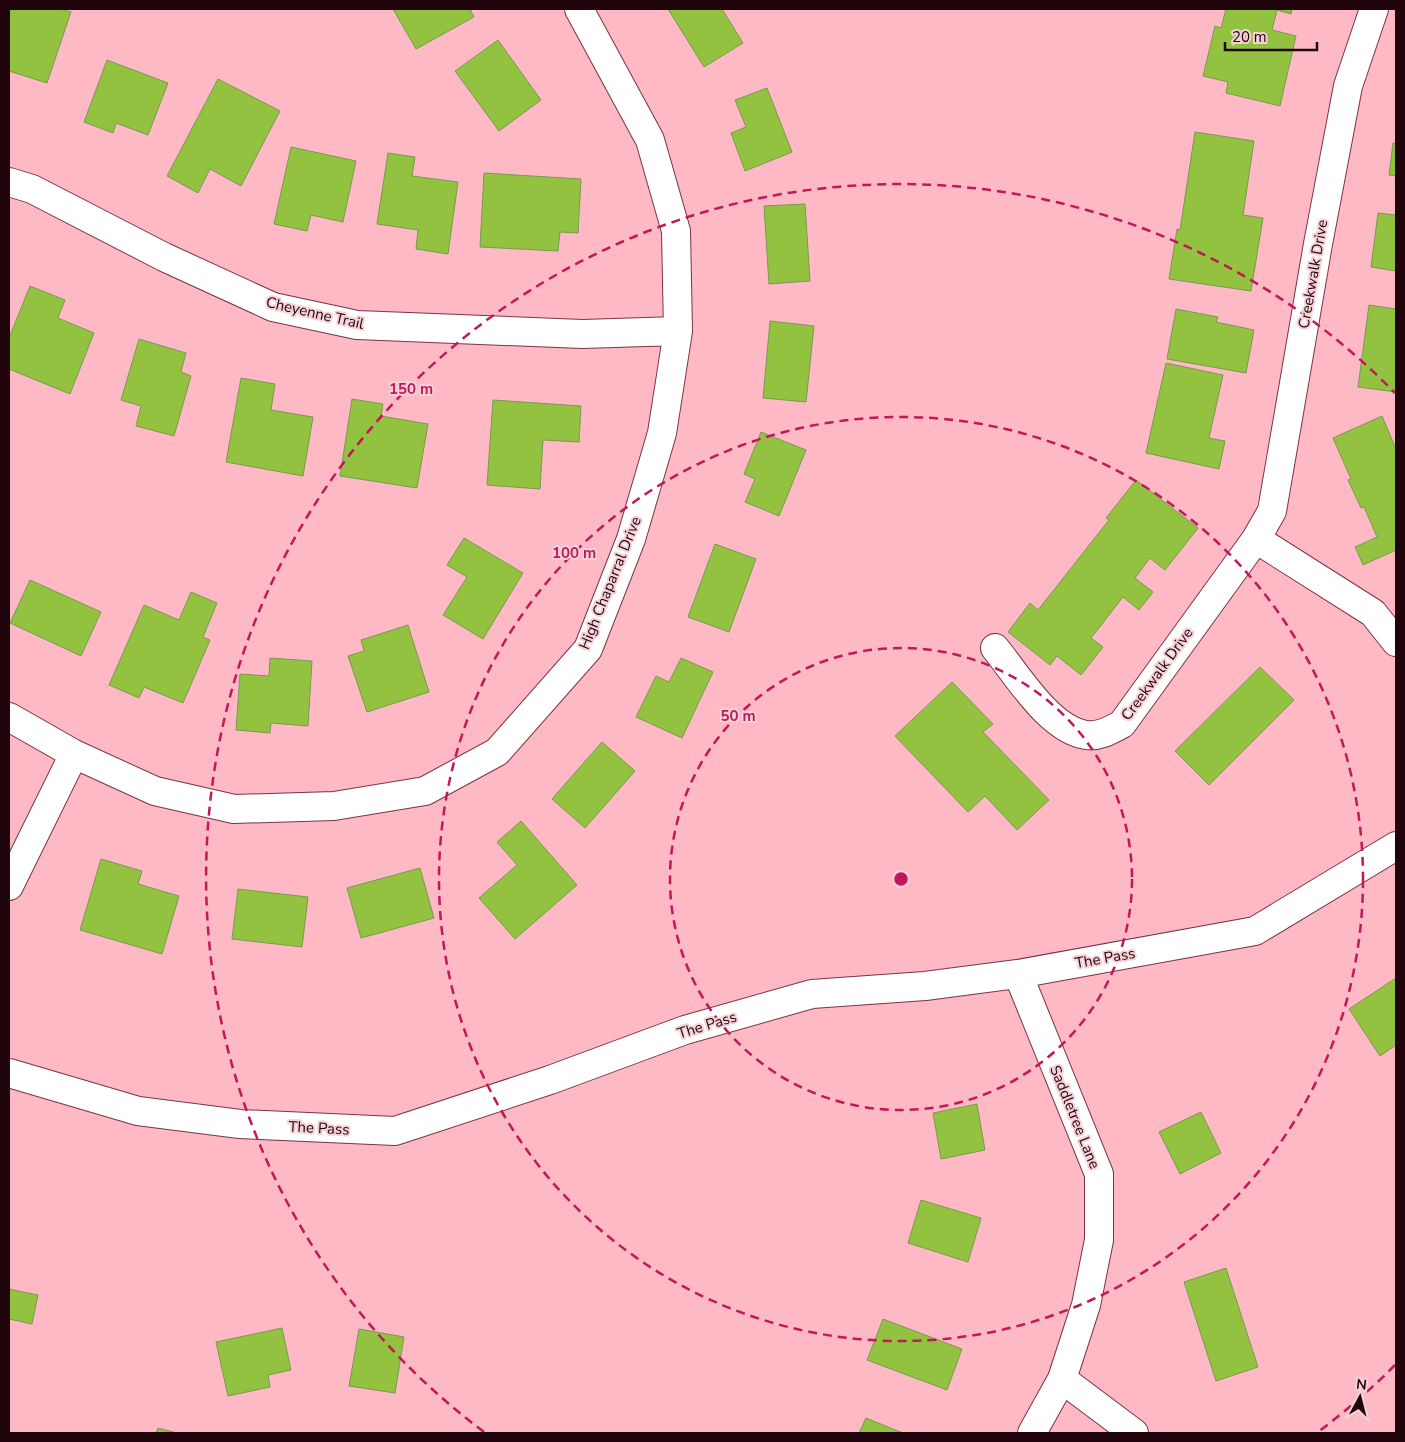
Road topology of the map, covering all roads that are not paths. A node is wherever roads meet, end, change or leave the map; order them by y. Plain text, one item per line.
1 (579, 9) edge
2 (1374, 9) edge
3 (9, 182) edge
4 (678, 331) junction
5 (1256, 539) junction
6 (1396, 642) edge
7 (995, 648) dead end
8 (9, 717) edge
9 (74, 754) junction
10 (1396, 846) edge
11 (9, 886) edge
12 (1018, 974) junction
13 (9, 1073) edge
14 (1062, 1379) junction
15 (1032, 1433) edge
16 (1134, 1433) edge

1 - 4 street, High Chaparral Drive
2 - 5 street, Creekwalk Drive
3 - 4 street, Cheyenne Trail
4 - 9 street, High Chaparral Drive
5 - 6 street
5 - 7 street, Creekwalk Drive
8 - 9 street, High Chaparral Drive
9 - 11 street
10 - 12 street, The Pass
12 - 13 street, The Pass
12 - 14 street, Saddletree Lane
14 - 15 street, Saddletree Lane
14 - 16 street

